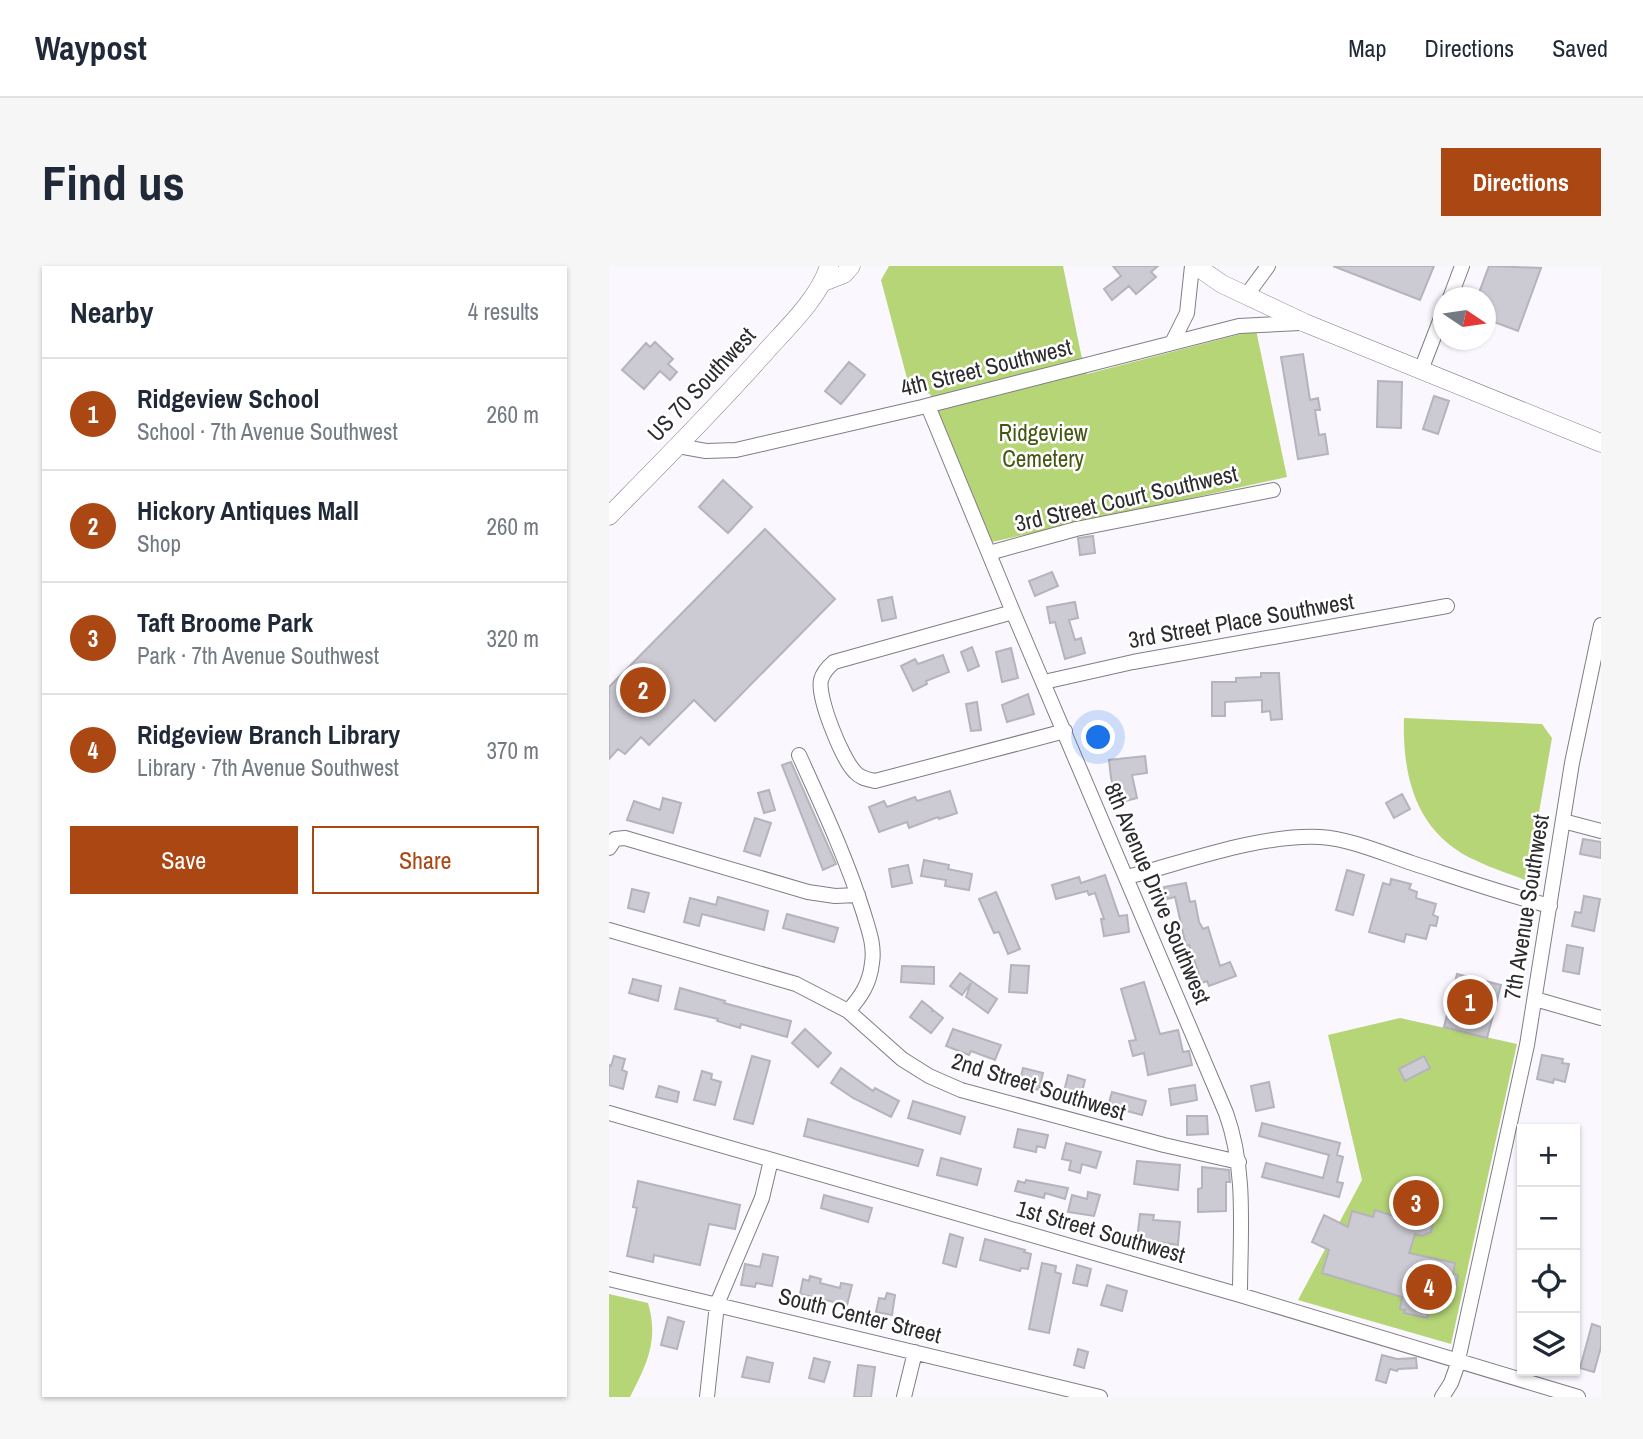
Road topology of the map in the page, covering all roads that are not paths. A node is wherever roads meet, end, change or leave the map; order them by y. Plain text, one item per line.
1 (851, 266) edge
2 (1194, 266) edge
3 (1268, 266) edge
4 (1462, 266) edge
5 (827, 274) edge
6 (1454, 287) edge
7 (1246, 296) junction
8 (1305, 323) junction
9 (1433, 340) edge
10 (1172, 343) junction
11 (1421, 370) junction
12 (928, 405) junction
13 (1601, 443) edge
14 (678, 446) junction
15 (1273, 490) dead end
16 (609, 516) edge
17 (989, 553) junction
18 (1447, 606) dead end
19 (1013, 612) junction
20 (1601, 625) edge
21 (1044, 682) junction
22 (1065, 731) junction
23 (799, 755) dead end
24 (1563, 821) junction
25 (1601, 831) edge
26 (612, 843) edge
27 (1127, 877) junction
28 (858, 895) junction
29 (1550, 906) junction
30 (609, 930) edge
31 (1535, 999) junction
32 (848, 1010) junction
33 (1601, 1018) edge
34 (609, 1113) edge
35 (771, 1160) junction
36 (1239, 1162) junction
37 (609, 1279) edge
38 (1240, 1294) junction
39 (717, 1304) junction
40 (915, 1352) junction
41 (1458, 1362) junction
42 (707, 1397) edge
43 (904, 1397) edge
44 (1100, 1397) edge
45 (1442, 1397) edge
46 (1578, 1397) edge

1 - 5 main road, US 70 Southwest
2 - 7 main road
2 - 10 street
3 - 7 street
4 - 6 street
5 - 14 main road, US 70 Southwest
7 - 8 main road
8 - 10 street, 4th Street Southwest
8 - 11 main road
9 - 11 street
10 - 12 street, 4th Street Southwest
11 - 13 main road
12 - 14 street, 4th Street Southwest
12 - 17 street, 8th Avenue Drive Southwest
14 - 16 main road, US 70 Southwest
15 - 17 street, 3rd Street Court Southwest
17 - 19 street, 8th Avenue Drive Southwest
18 - 21 street, 3rd Street Place Southwest
19 - 21 street, 8th Avenue Drive Southwest
19 - 22 street
20 - 24 street, 7th Avenue Southwest
21 - 22 street, 8th Avenue Drive Southwest
22 - 27 street, 8th Avenue Drive Southwest
23 - 28 street
24 - 25 street
24 - 29 street, 7th Avenue Southwest
26 - 28 street
27 - 29 street
27 - 36 street, 8th Avenue Drive Southwest
28 - 32 street
29 - 31 street, 7th Avenue Southwest
30 - 32 street, 2nd Street Southwest
31 - 33 street
31 - 41 street, 7th Avenue Southwest
32 - 36 street, 2nd Street Southwest
34 - 35 street, 1st Street Southwest
35 - 38 street, 1st Street Southwest
35 - 39 street
36 - 38 street, 8th Avenue Drive Southwest
37 - 39 street, South Center Street
38 - 41 street, 1st Street Southwest
39 - 40 street, South Center Street
39 - 42 street
40 - 43 street
40 - 44 street, South Center Street
41 - 45 street, 7th Avenue Southwest
41 - 46 street, 1st Street Southwest

